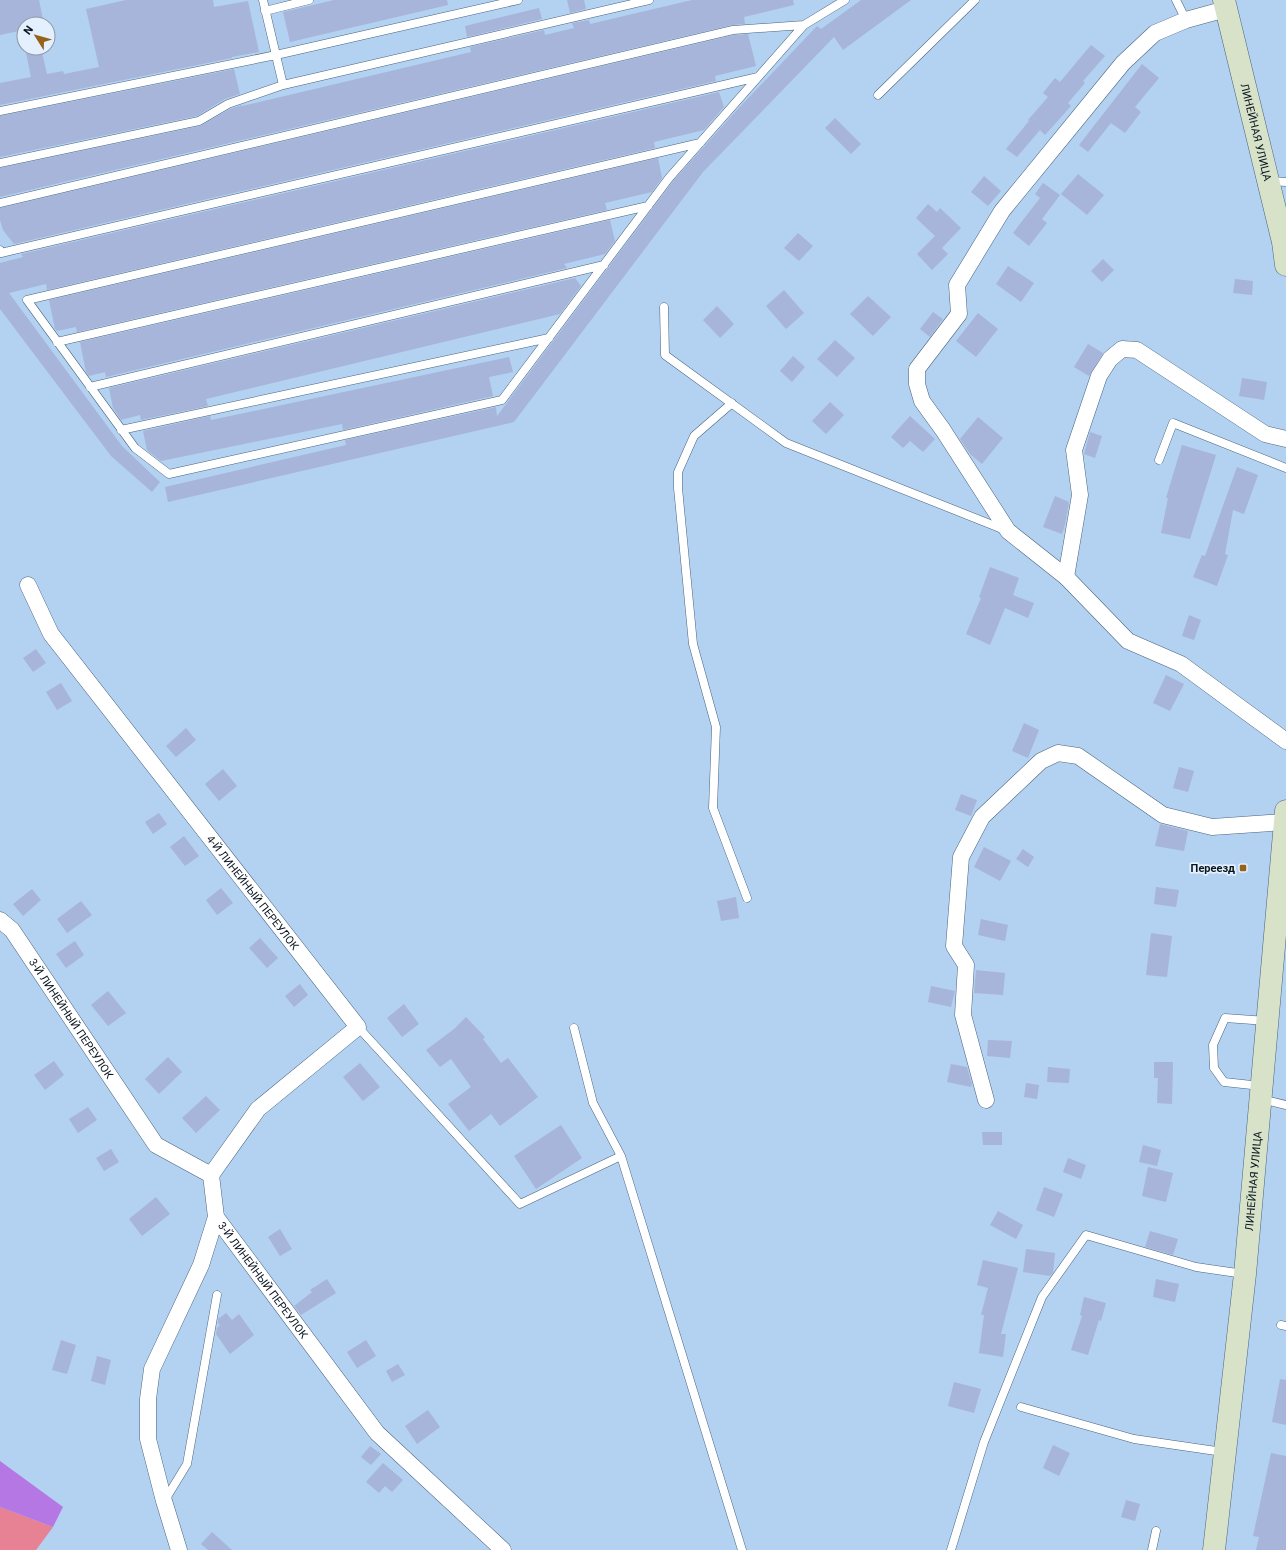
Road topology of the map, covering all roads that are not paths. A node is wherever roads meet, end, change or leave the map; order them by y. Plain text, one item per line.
1 (263, 0) edge
2 (309, 0) edge
3 (518, 0) edge
4 (649, 0) edge
5 (846, 0) edge
6 (976, 0) edge
7 (1176, 0) edge
8 (1225, 4) edge
9 (265, 11) junction
10 (1186, 20) junction
11 (804, 25) junction
12 (276, 55) junction
13 (758, 77) junction
14 (283, 85) junction
15 (878, 95) dead end
16 (0, 111) edge
17 (700, 143) junction
18 (0, 163) edge
19 (1277, 182) edge
20 (0, 203) edge
21 (648, 206) junction
22 (0, 250) edge
23 (604, 265) junction
24 (1286, 265) edge
25 (664, 307) dead end
26 (549, 338) junction
27 (57, 342) junction
28 (90, 387) junction
29 (732, 403) junction
30 (121, 430) junction
31 (1286, 439) edge
32 (1159, 460) dead end
33 (1286, 468) edge
34 (1008, 531) junction
35 (1066, 577) junction
36 (28, 585) dead end
37 (1286, 741) edge
38 (1285, 816) edge
39 (1282, 891) edge
40 (747, 898) dead end
41 (0, 920) edge
42 (1267, 1021) junction
43 (358, 1027) junction
44 (574, 1028) dead end
45 (1261, 1092) junction
46 (986, 1100) dead end
47 (1286, 1105) edge
48 (621, 1156) junction
49 (211, 1175) junction
50 (216, 1218) junction
51 (1245, 1274) junction
52 (217, 1295) dead end
53 (1021, 1407) dead end
54 (1226, 1452) junction
55 (164, 1501) junction
56 (1156, 1531) dead end
57 (179, 1550) edge
58 (503, 1550) edge
59 (742, 1550) edge
60 (952, 1550) edge
61 (1152, 1550) edge
62 (1214, 1550) edge

1 - 9 lane
2 - 9 lane
3 - 12 lane
4 - 14 lane
5 - 11 lane
6 - 15 lane
7 - 10 lane
8 - 10 street
8 - 19 street, ЛИНЕЙНАЯ УЛИЦА
9 - 12 lane
10 - 34 street
11 - 13 lane
11 - 20 lane
12 - 14 lane
12 - 16 lane
13 - 17 lane
13 - 22 lane
14 - 18 lane
17 - 21 lane
17 - 27 lane
19 - 24 street, ЛИНЕЙНАЯ УЛИЦА
21 - 23 lane
21 - 27 lane
23 - 26 lane
23 - 28 lane
25 - 29 lane
26 - 30 lane
26 - 30 lane
27 - 28 lane
28 - 30 lane
29 - 34 lane
29 - 40 lane
31 - 35 street
32 - 33 lane
34 - 35 street
35 - 37 street
36 - 43 street, 4-Й ЛИНЕЙНЫЙ ПЕРЕУЛОК
38 - 39 street, ЛИНЕЙНАЯ УЛИЦА
38 - 46 street
39 - 42 street, ЛИНЕЙНАЯ УЛИЦА
41 - 49 street, 3-Й ЛИНЕЙНЫЙ ПЕРЕУЛОК
42 - 45 street, ЛИНЕЙНАЯ УЛИЦА
42 - 45 lane
43 - 48 lane
43 - 49 street
44 - 48 lane
45 - 47 lane
45 - 51 street, ЛИНЕЙНАЯ УЛИЦА
48 - 59 lane
49 - 50 street, 3-Й ЛИНЕЙНЫЙ ПЕРЕУЛОК
50 - 55 street
50 - 58 street, 3-Й ЛИНЕЙНЫЙ ПЕРЕУЛОК
51 - 54 street, ЛИНЕЙНАЯ УЛИЦА
51 - 60 lane
52 - 55 lane
53 - 54 lane
54 - 62 street, ЛИНЕЙНАЯ УЛИЦА
55 - 57 street
56 - 61 lane

